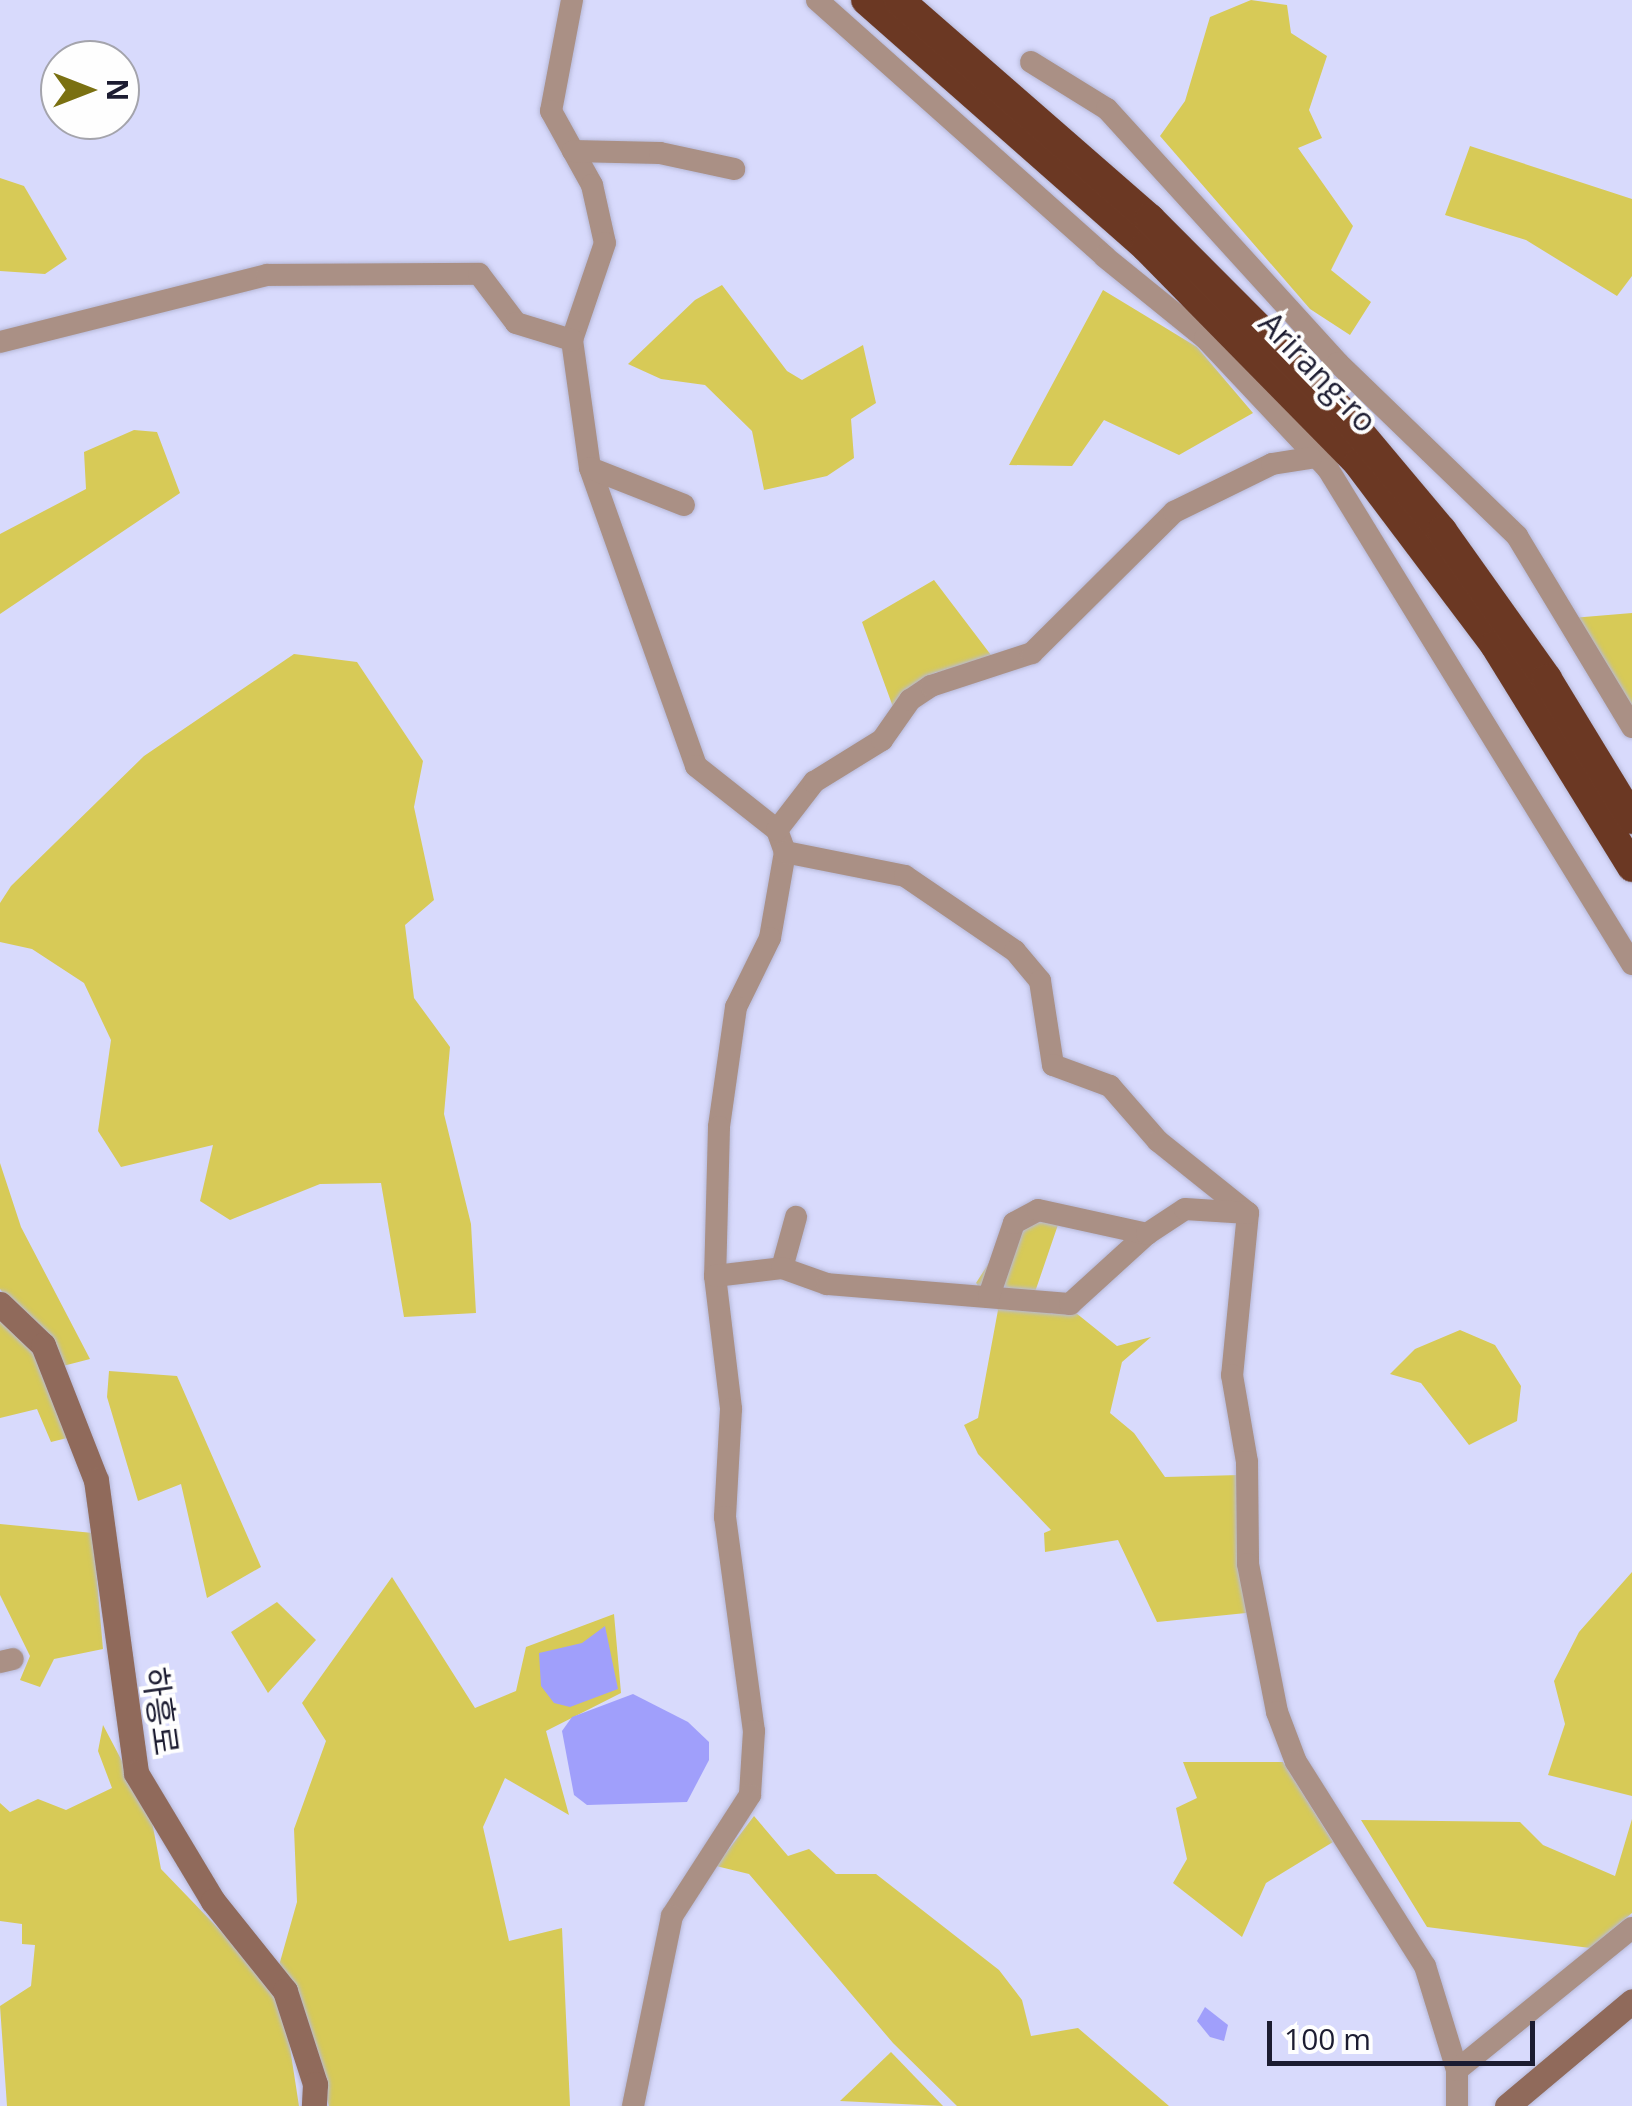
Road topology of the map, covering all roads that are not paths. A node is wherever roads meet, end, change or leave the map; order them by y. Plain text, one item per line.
1 (572, 0) edge
2 (817, 0) edge
3 (866, 0) edge
4 (899, 0) edge
5 (1032, 62) dead end
6 (573, 151) junction
7 (734, 169) dead end
8 (572, 340) junction
9 (0, 342) edge
10 (1311, 458) junction
11 (590, 468) junction
12 (684, 505) dead end
13 (1632, 726) edge
14 (1632, 820) edge
15 (781, 841) junction
16 (1632, 868) edge
17 (1632, 964) edge
18 (1248, 1213) junction
19 (796, 1217) dead end
20 (1147, 1234) junction
21 (782, 1268) junction
22 (715, 1276) junction
23 (989, 1296) junction
24 (0, 1304) edge
25 (1632, 1928) edge
26 (1632, 2001) edge
27 (1457, 2070) junction
28 (314, 2106) edge
29 (634, 2106) edge
30 (1457, 2106) edge
31 (1507, 2106) edge

1 - 6 street
2 - 10 street
3 - 16 highway, Arirang-ro
4 - 14 highway, Arirang-ro
5 - 13 street
6 - 7 street
6 - 8 street
8 - 9 street
8 - 11 street
10 - 15 street
10 - 17 street
11 - 12 street
11 - 15 street
15 - 18 street
15 - 22 street
18 - 20 street
18 - 27 street
19 - 21 street
20 - 23 street
20 - 23 street
21 - 22 street
21 - 23 street
22 - 29 street
24 - 28 street, 하흥로
25 - 27 street
26 - 31 street
27 - 30 street

